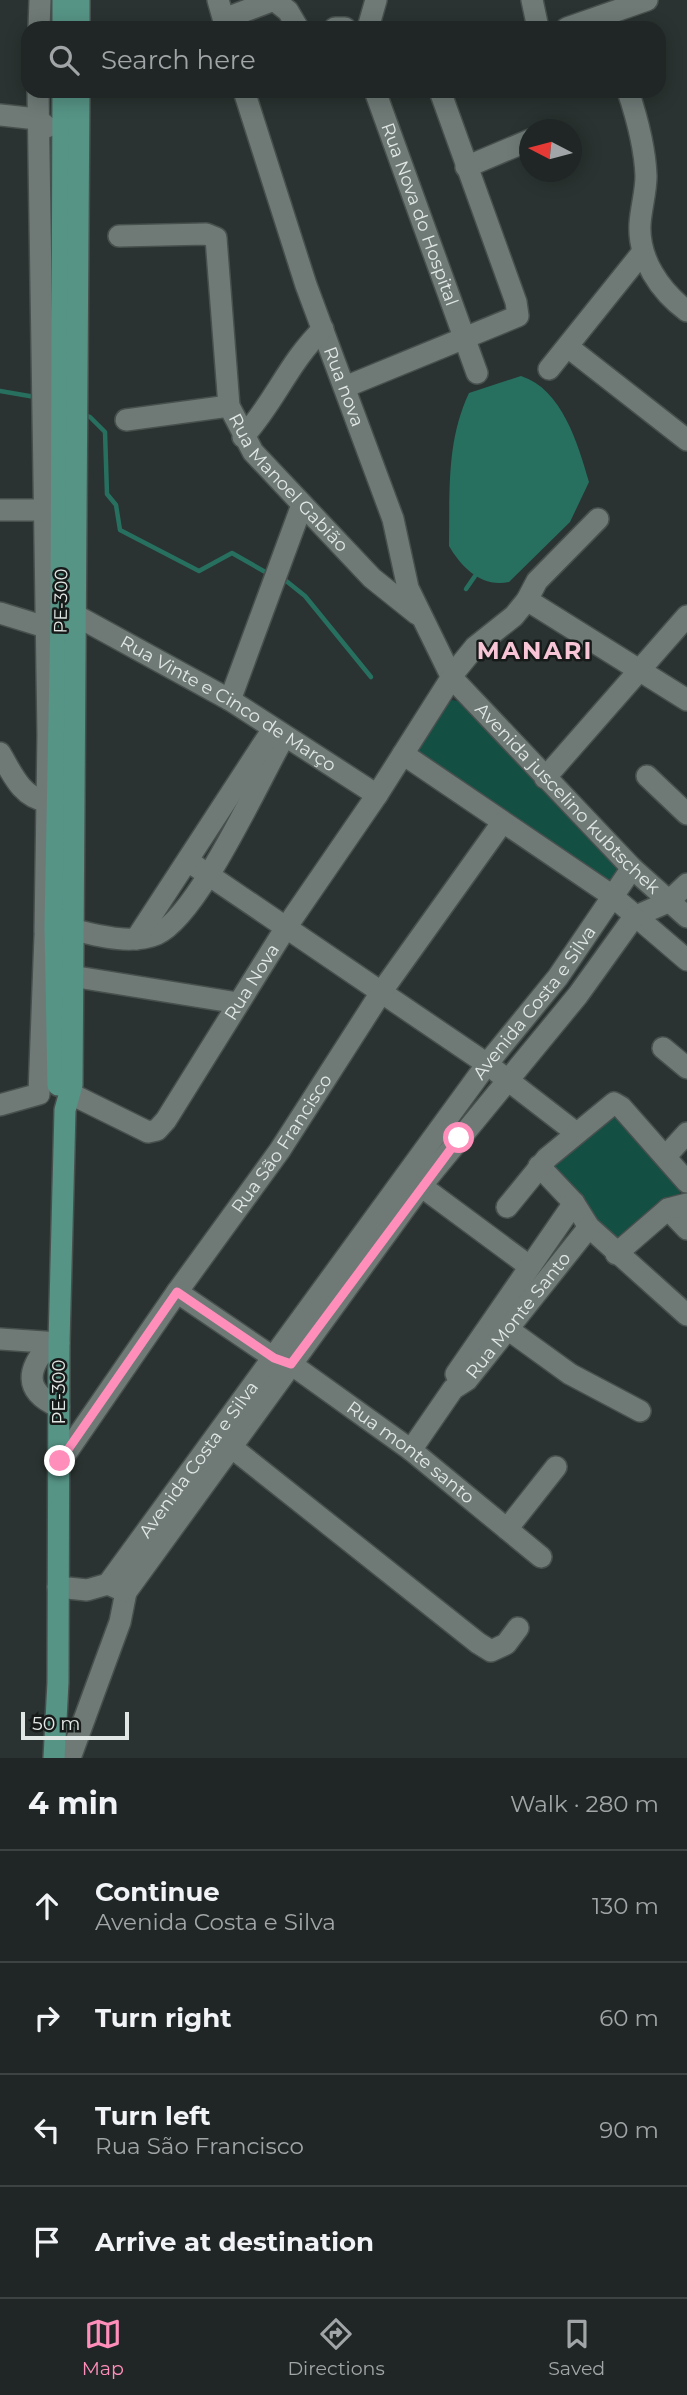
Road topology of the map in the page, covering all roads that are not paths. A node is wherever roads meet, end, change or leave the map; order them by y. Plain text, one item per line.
1 (40, 0) edge
2 (76, 0) edge
3 (376, 0) edge
4 (532, 0) edge
5 (647, 0) edge
6 (281, 2) edge
7 (228, 12) edge
8 (39, 21) edge
9 (66, 21) edge
10 (78, 21) edge
11 (293, 21) edge
12 (370, 21) edge
13 (536, 21) edge
14 (587, 21) edge
15 (38, 98) edge
16 (63, 98) edge
17 (79, 98) edge
18 (246, 98) edge
19 (378, 98) edge
20 (442, 98) edge
21 (630, 98) edge
22 (0, 115) edge
23 (37, 119) junction
24 (63, 138) junction
25 (519, 145) edge
26 (466, 167) junction
27 (118, 236) dead end
28 (642, 253) junction
29 (687, 311) edge
30 (323, 328) junction
31 (463, 340) junction
32 (568, 347) junction
33 (549, 369) dead end
34 (477, 373) dead end
35 (345, 387) junction
36 (229, 406) junction
37 (127, 420) dead end
38 (685, 433) edge
39 (243, 437) junction
40 (302, 505) junction
41 (0, 510) edge
42 (43, 510) junction
43 (598, 519) dead end
44 (527, 600) junction
45 (0, 613) edge
46 (687, 616) edge
47 (422, 618) junction
48 (60, 622) junction
49 (640, 670) junction
50 (452, 678) junction
51 (230, 700) junction
52 (687, 700) edge
53 (278, 733) junction
54 (0, 753) edge
55 (403, 754) junction
56 (647, 776) dead end
57 (545, 778) junction
58 (377, 795) junction
59 (46, 801) junction
60 (687, 814) edge
61 (502, 823) junction
62 (188, 861) junction
63 (632, 868) junction
64 (208, 873) junction
65 (687, 884) edge
66 (611, 895) junction
67 (668, 902) junction
68 (634, 917) junction
69 (687, 917) edge
70 (285, 929) junction
71 (57, 930) junction
72 (136, 939) junction
73 (687, 960) edge
74 (558, 977) junction
75 (63, 980) junction
76 (382, 991) junction
77 (579, 995) junction
78 (238, 1003) junction
79 (663, 1048) dead end
80 (487, 1064) junction
81 (687, 1068) edge
82 (509, 1080) junction
83 (68, 1102) junction
84 (0, 1105) edge
85 (575, 1132) junction
86 (687, 1133) edge
87 (666, 1156) junction
88 (539, 1166) junction
89 (687, 1182) edge
90 (421, 1186) junction
91 (574, 1203) junction
92 (677, 1206) edge
93 (507, 1207) dead end
94 (589, 1227) junction
95 (687, 1229) edge
96 (616, 1254) junction
97 (528, 1266) junction
98 (177, 1292) junction
99 (687, 1315) edge
100 (501, 1324) junction
101 (0, 1339) edge
102 (55, 1343) junction
103 (282, 1361) junction
104 (640, 1411) dead end
105 (230, 1446) junction
106 (411, 1450) junction
107 (60, 1461) junction
108 (556, 1467) dead end
109 (507, 1529) junction
110 (541, 1557) dead end
111 (58, 1587) junction
112 (117, 1588) junction
113 (518, 1628) dead end
114 (54, 1758) edge
115 (70, 1758) edge

1 - 8 street
2 - 9 main road
2 - 10 main road
3 - 12 street
4 - 13 street
5 - 14 street
6 - 7 street
6 - 11 street
15 - 23 street
16 - 24 main road, PE-300 / PE-300
17 - 48 main road, PE-300 / PE-300
18 - 30 street, Rua nova
19 - 31 street, Rua Nova do Hospital
20 - 26 street
21 - 28 street
22 - 23 street
23 - 24 street
23 - 42 street
24 - 48 main road, PE-300 / PE-300
25 - 26 street
26 - 31 street
27 - 36 street, Rua Manoel Gabião
28 - 29 street
28 - 32 street
30 - 35 street, Rua nova
30 - 39 street
31 - 34 street, Rua Nova do Hospital
31 - 35 street
32 - 33 street
32 - 38 street
35 - 47 street, Rua nova
36 - 37 street
36 - 39 street, Rua Manoel Gabião
39 - 40 street, Rua Manoel Gabião
40 - 47 street, Rua Manoel Gabião
40 - 51 street, Rua Vinte e Cinco de Março
41 - 42 street
42 - 48 street
43 - 44 street, Rua Nova
44 - 49 street
44 - 50 street, Rua Nova
45 - 48 street, Rua Vinte e Cinco de Março
46 - 49 street
47 - 50 street, Rua nova
48 - 51 street, Rua Vinte e Cinco de Março
48 - 59 street
48 - 71 main road, PE-300 / PE-300
49 - 52 street
49 - 57 street
50 - 55 street, Rua Nova
50 - 57 street, Avenida juscelino kubtschek
51 - 53 street, Rua Vinte e Cinco de Março
53 - 58 street, Rua Vinte e Cinco de Março
53 - 62 street
53 - 64 street
54 - 59 street
55 - 58 street, Rua Nova
55 - 61 street
56 - 60 street
57 - 63 street, Avenida juscelino kubtschek
58 - 70 street, Rua Nova
59 - 71 street
61 - 66 street
61 - 76 street, Rua São Francisco
62 - 64 street
62 - 72 street
63 - 66 street, Avenida Costa e Silva
63 - 67 street, Avenida juscelino kubtschek
64 - 70 street
64 - 72 street
65 - 67 street
66 - 68 street
66 - 74 street, Avenida Costa e Silva
67 - 68 street
67 - 69 street, Avenida juscelino kubtschek
68 - 73 street
68 - 77 street, Avenida Costa e Silva
70 - 76 street
70 - 78 street, Rua Nova
71 - 72 street
71 - 75 main road, PE-300 / PE-300
71 - 84 street
74 - 77 street
74 - 80 street, Avenida Costa e Silva
75 - 78 street
75 - 83 main road, PE-300 / PE-300
76 - 80 street
76 - 98 street, Rua São Francisco
77 - 82 street, Avenida Costa e Silva
78 - 83 street, Rua Nova
79 - 81 street
80 - 82 street
80 - 103 street, Avenida Costa e Silva
82 - 85 street
82 - 90 street, Avenida Costa e Silva
83 - 102 main road, PE-300 / PE-300
85 - 87 street
85 - 88 street
86 - 87 street
87 - 89 street
88 - 91 street
88 - 93 street
90 - 97 street, Rua monte santo
90 - 103 street, Avenida Costa e Silva
91 - 94 street
91 - 97 street, Rua Monte Santo
92 - 95 street
92 - 96 street
94 - 96 street
94 - 100 street, Rua Monte Santo
96 - 99 street
97 - 100 street, Rua Monte Santo
98 - 103 street, Rua monte santo
98 - 107 street, Rua São Francisco
100 - 104 street
100 - 106 street, Rua Monte Santo
101 - 102 street
102 - 107 main road, PE-300 / PE-300
103 - 105 street, Avenida Costa e Silva
103 - 106 street, Rua monte santo
103 - 112 street, Avenida Costa e Silva
105 - 112 street, Avenida Costa e Silva
105 - 113 street
106 - 109 street, Rua monte santo
107 - 111 main road, PE-300 / PE-300
108 - 109 street
109 - 110 street, Rua monte santo
111 - 112 street
111 - 114 main road, PE-300 / PE-300
112 - 115 street

